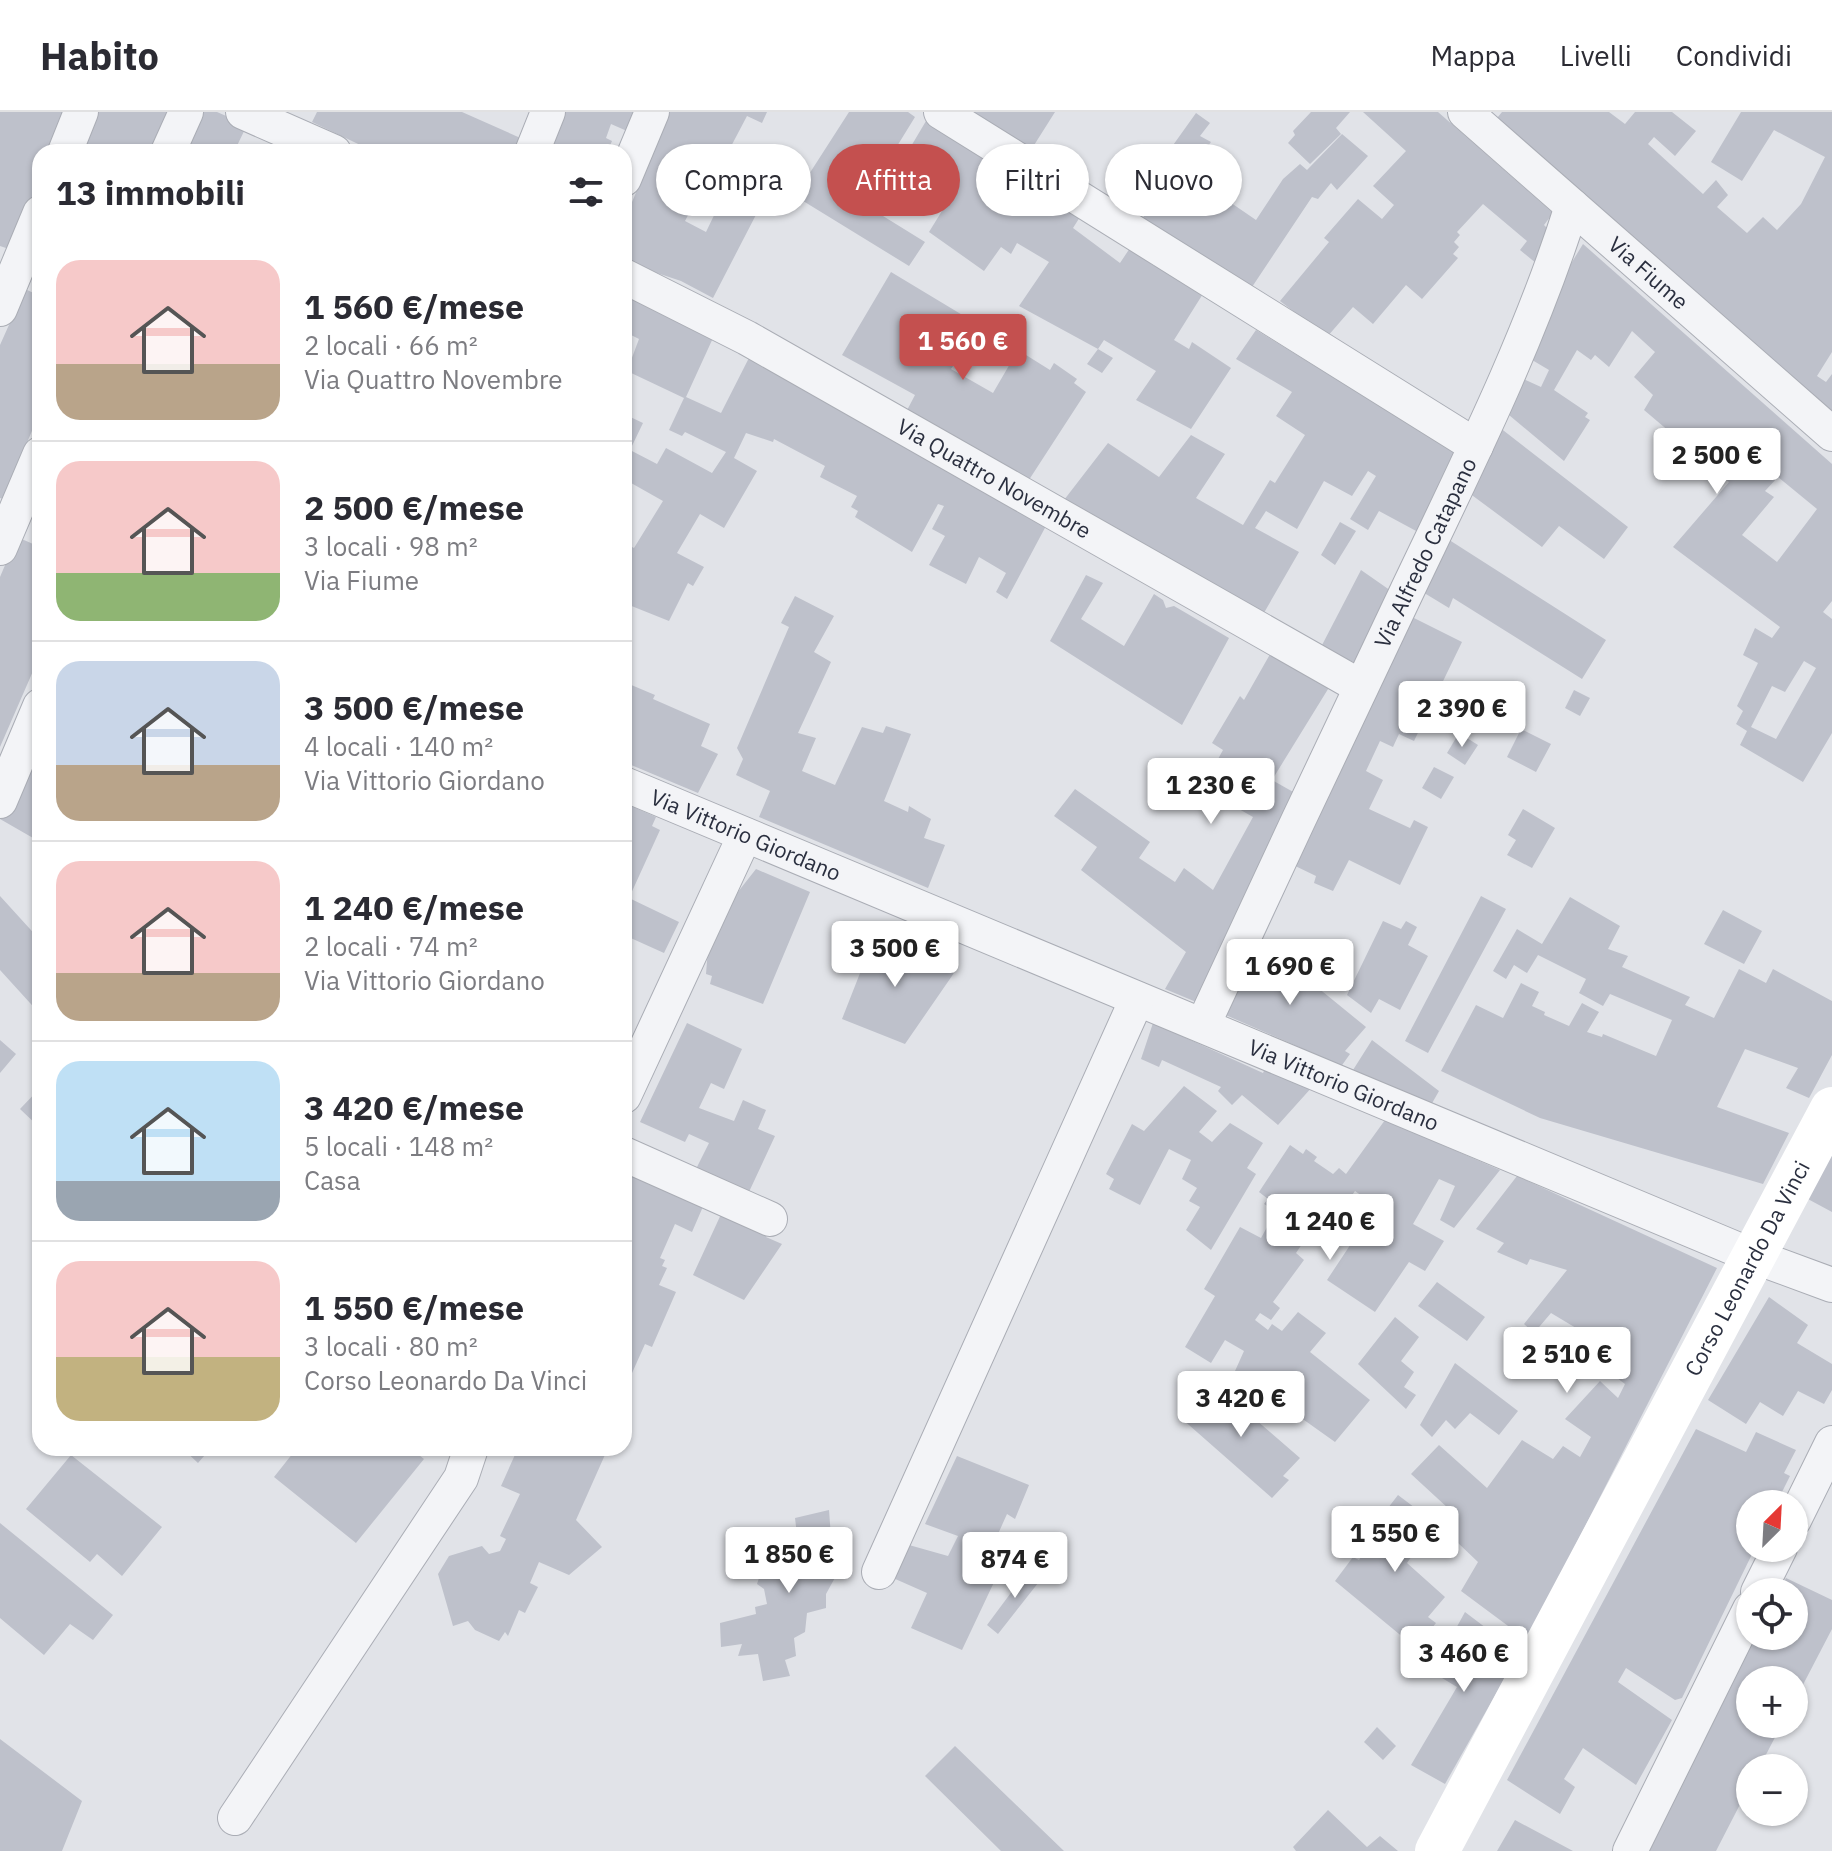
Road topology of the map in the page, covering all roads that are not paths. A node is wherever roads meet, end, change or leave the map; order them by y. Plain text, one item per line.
1 (81, 112) edge
2 (186, 112) edge
3 (243, 112) edge
4 (548, 112) edge
5 (652, 112) edge
6 (941, 112) edge
7 (1465, 112) edge
8 (291, 132) edge
9 (68, 144) edge
10 (172, 144) edge
11 (317, 144) edge
12 (535, 144) edge
13 (632, 160) edge
14 (1572, 206) junction
15 (32, 235) edge
16 (19, 271) edge
17 (632, 280) edge
18 (0, 309) edge
19 (1832, 434) edge
20 (1476, 446) junction
21 (32, 476) edge
22 (13, 529) edge
23 (1361, 687) junction
24 (32, 725) edge
25 (632, 787) edge
26 (0, 801) edge
27 (745, 835) junction
28 (1137, 999) junction
29 (1203, 1025) junction
30 (632, 1079) edge
31 (1832, 1109) edge
32 (632, 1158) edge
33 (770, 1219) dead end
34 (1753, 1256) junction
35 (1832, 1285) edge
36 (1832, 1443) edge
37 (468, 1456) edge
38 (1808, 1492) edge
39 (879, 1572) dead end
40 (1736, 1637) edge
41 (235, 1818) dead end
42 (1437, 1851) edge
43 (1630, 1851) edge

1 - 9 street
2 - 10 street
3 - 8 street
4 - 12 street
5 - 13 street
6 - 20 street
7 - 14 street, Via Fiume
8 - 11 street
14 - 19 street, Via Fiume
14 - 20 street, Via Alfredo Catapano
15 - 16 street
16 - 18 street
17 - 23 street, Via Quattro Novembre
20 - 23 street, Via Alfredo Catapano
21 - 22 street
23 - 29 street, Via Alfredo Catapano
24 - 26 street
25 - 27 street, Via Vittorio Giordano
27 - 28 street, Via Vittorio Giordano
27 - 30 street
28 - 29 street, Via Vittorio Giordano
28 - 39 street
29 - 34 street, Via Vittorio Giordano
31 - 34 main road, Corso Leonardo Da Vinci
32 - 33 street
34 - 35 street, Via Vittorio Giordano
34 - 42 main road, Corso Leonardo Da Vinci
36 - 38 street
37 - 41 street
40 - 43 street

